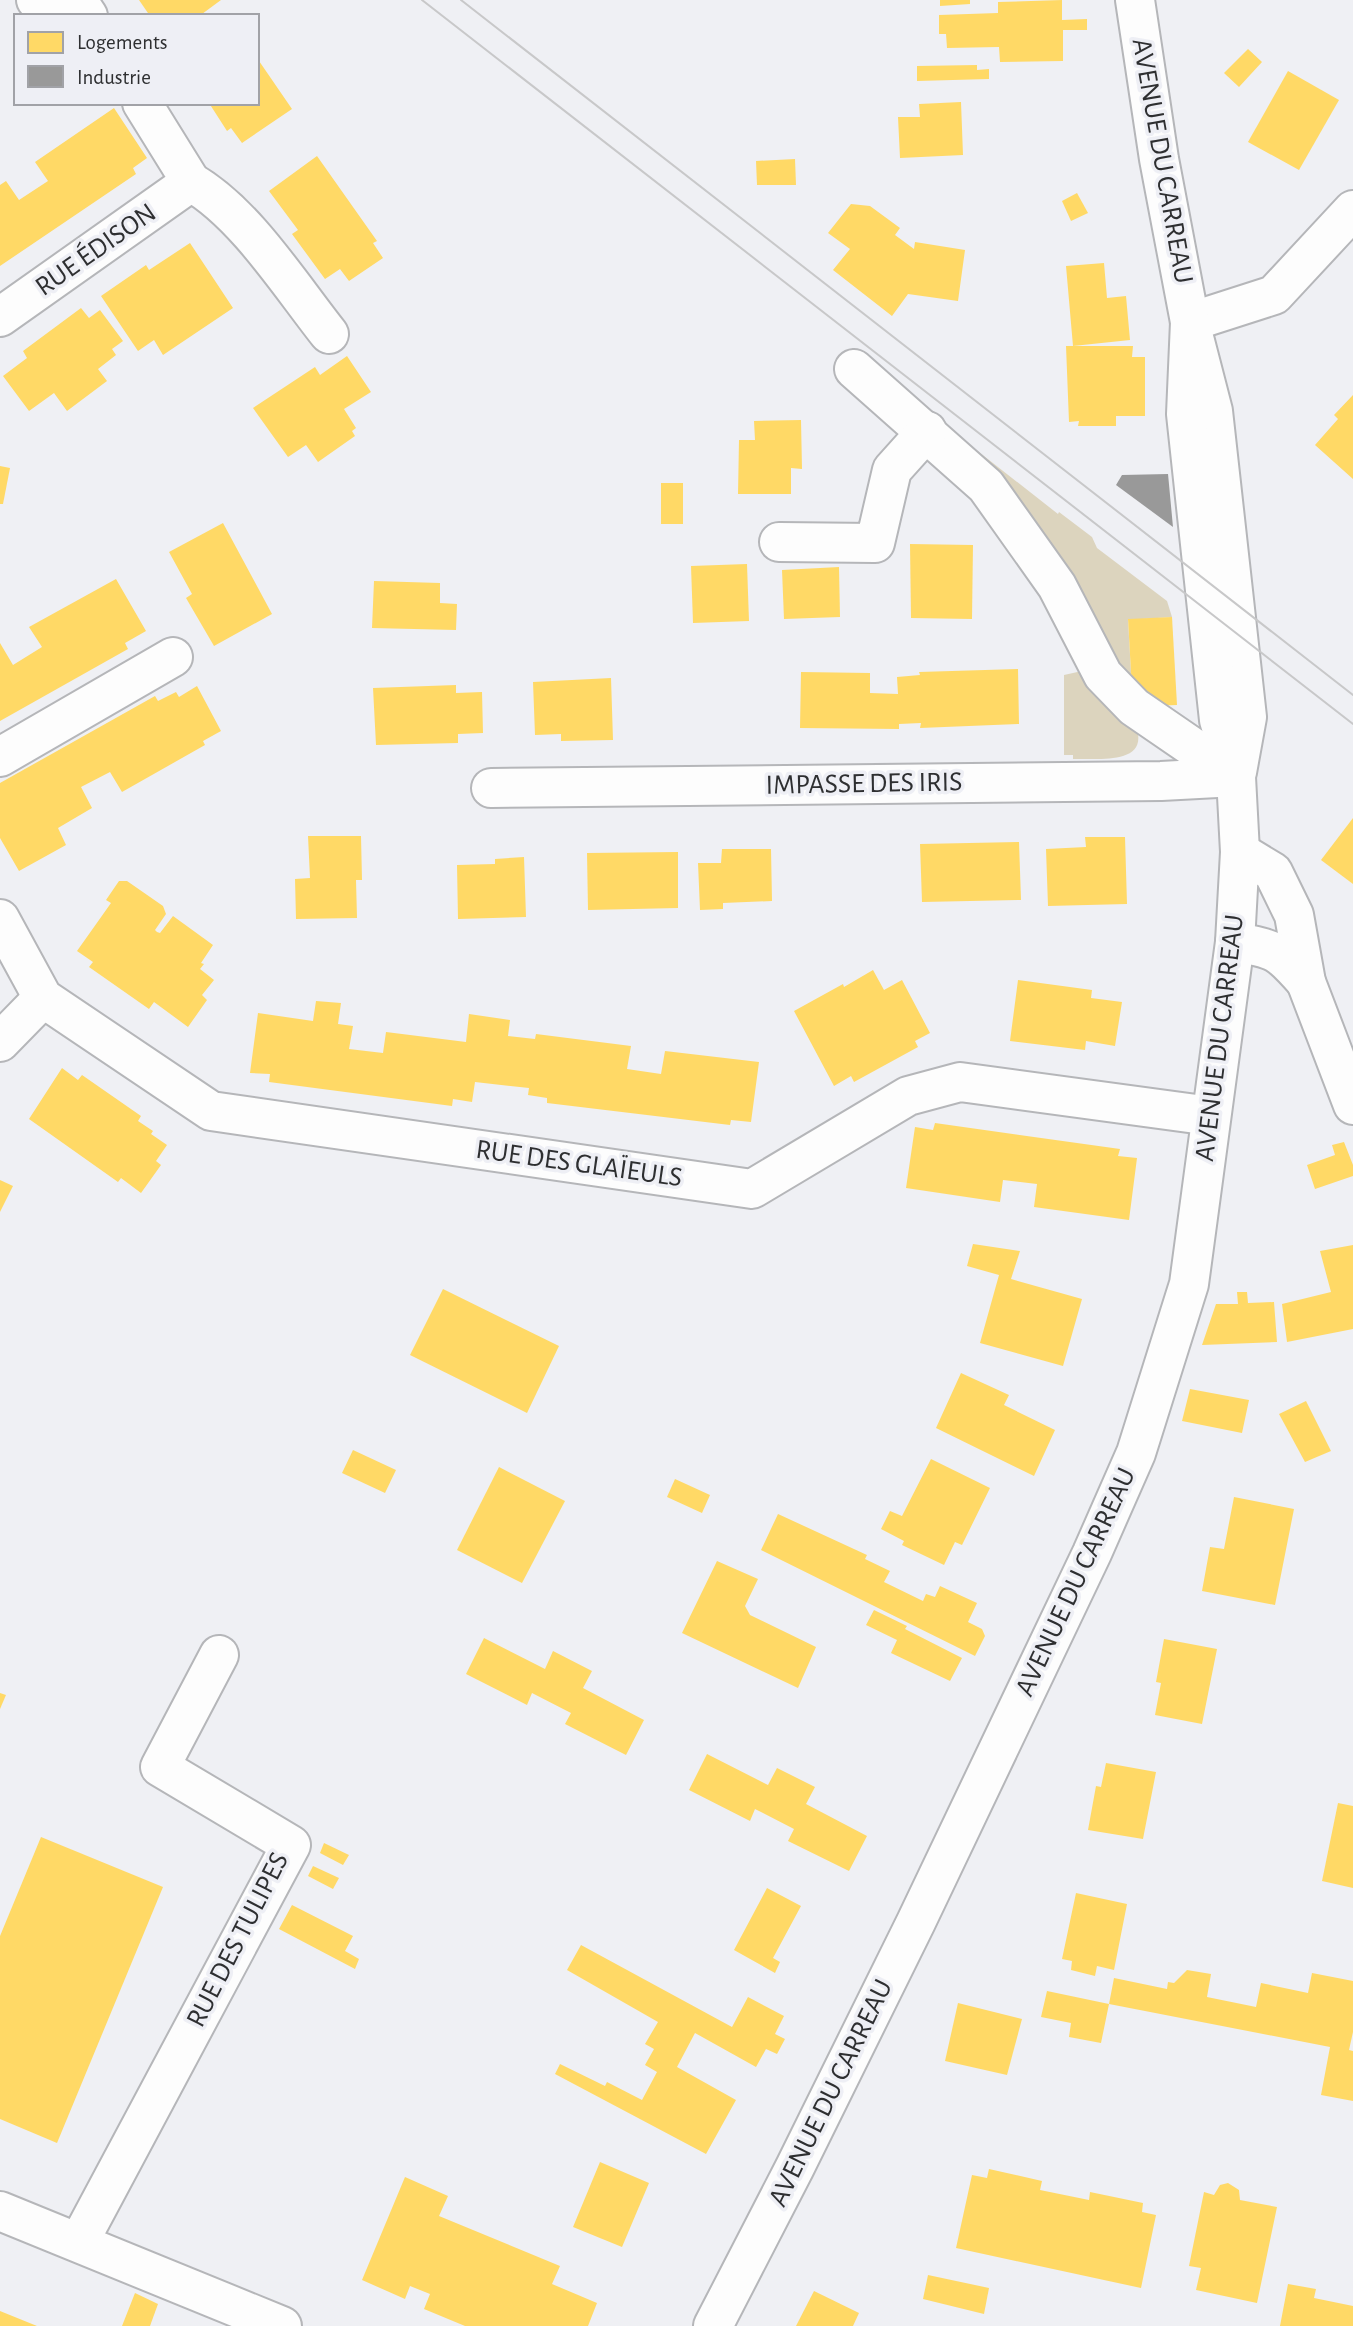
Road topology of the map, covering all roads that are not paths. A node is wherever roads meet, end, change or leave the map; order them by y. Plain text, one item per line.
1 (36, 0) edge
2 (1135, 0) edge
3 (87, 14) edge
4 (143, 105) edge
5 (191, 182) junction
6 (1353, 210) edge
7 (0, 317) edge
8 (1191, 322) junction
9 (330, 334) dead end
10 (854, 369) dead end
11 (927, 431) junction
12 (779, 542) dead end
13 (173, 657) dead end
14 (0, 757) edge
15 (1236, 777) junction
16 (491, 788) dead end
17 (1240, 852) junction
18 (0, 919) edge
19 (1235, 942) junction
20 (1306, 982) junction
21 (43, 998) junction
22 (0, 1042) edge
23 (1353, 1105) edge
24 (1211, 1116) junction
25 (219, 1655) dead end
26 (0, 2211) edge
27 (79, 2242) junction
28 (282, 2326) edge
29 (713, 2326) edge

1 - 3 street
2 - 8 street, AVENUE DU CARREAU
4 - 5 street
5 - 7 street, RUE ÉDISON
5 - 9 street
6 - 8 street
8 - 15 street, AVENUE DU CARREAU
10 - 11 street
11 - 12 street
11 - 15 street
13 - 14 street
15 - 16 street, IMPASSE DES IRIS
15 - 17 street, AVENUE DU CARREAU
17 - 19 street, AVENUE DU CARREAU
17 - 20 street
18 - 21 street, RUE DES GLAÏEULS
19 - 20 street
19 - 24 street, AVENUE DU CARREAU
20 - 23 street
21 - 22 street
21 - 24 street, RUE DES GLAÏEULS
24 - 29 street, AVENUE DU CARREAU
25 - 27 street, RUE DES TULIPES
26 - 27 street
27 - 28 street

